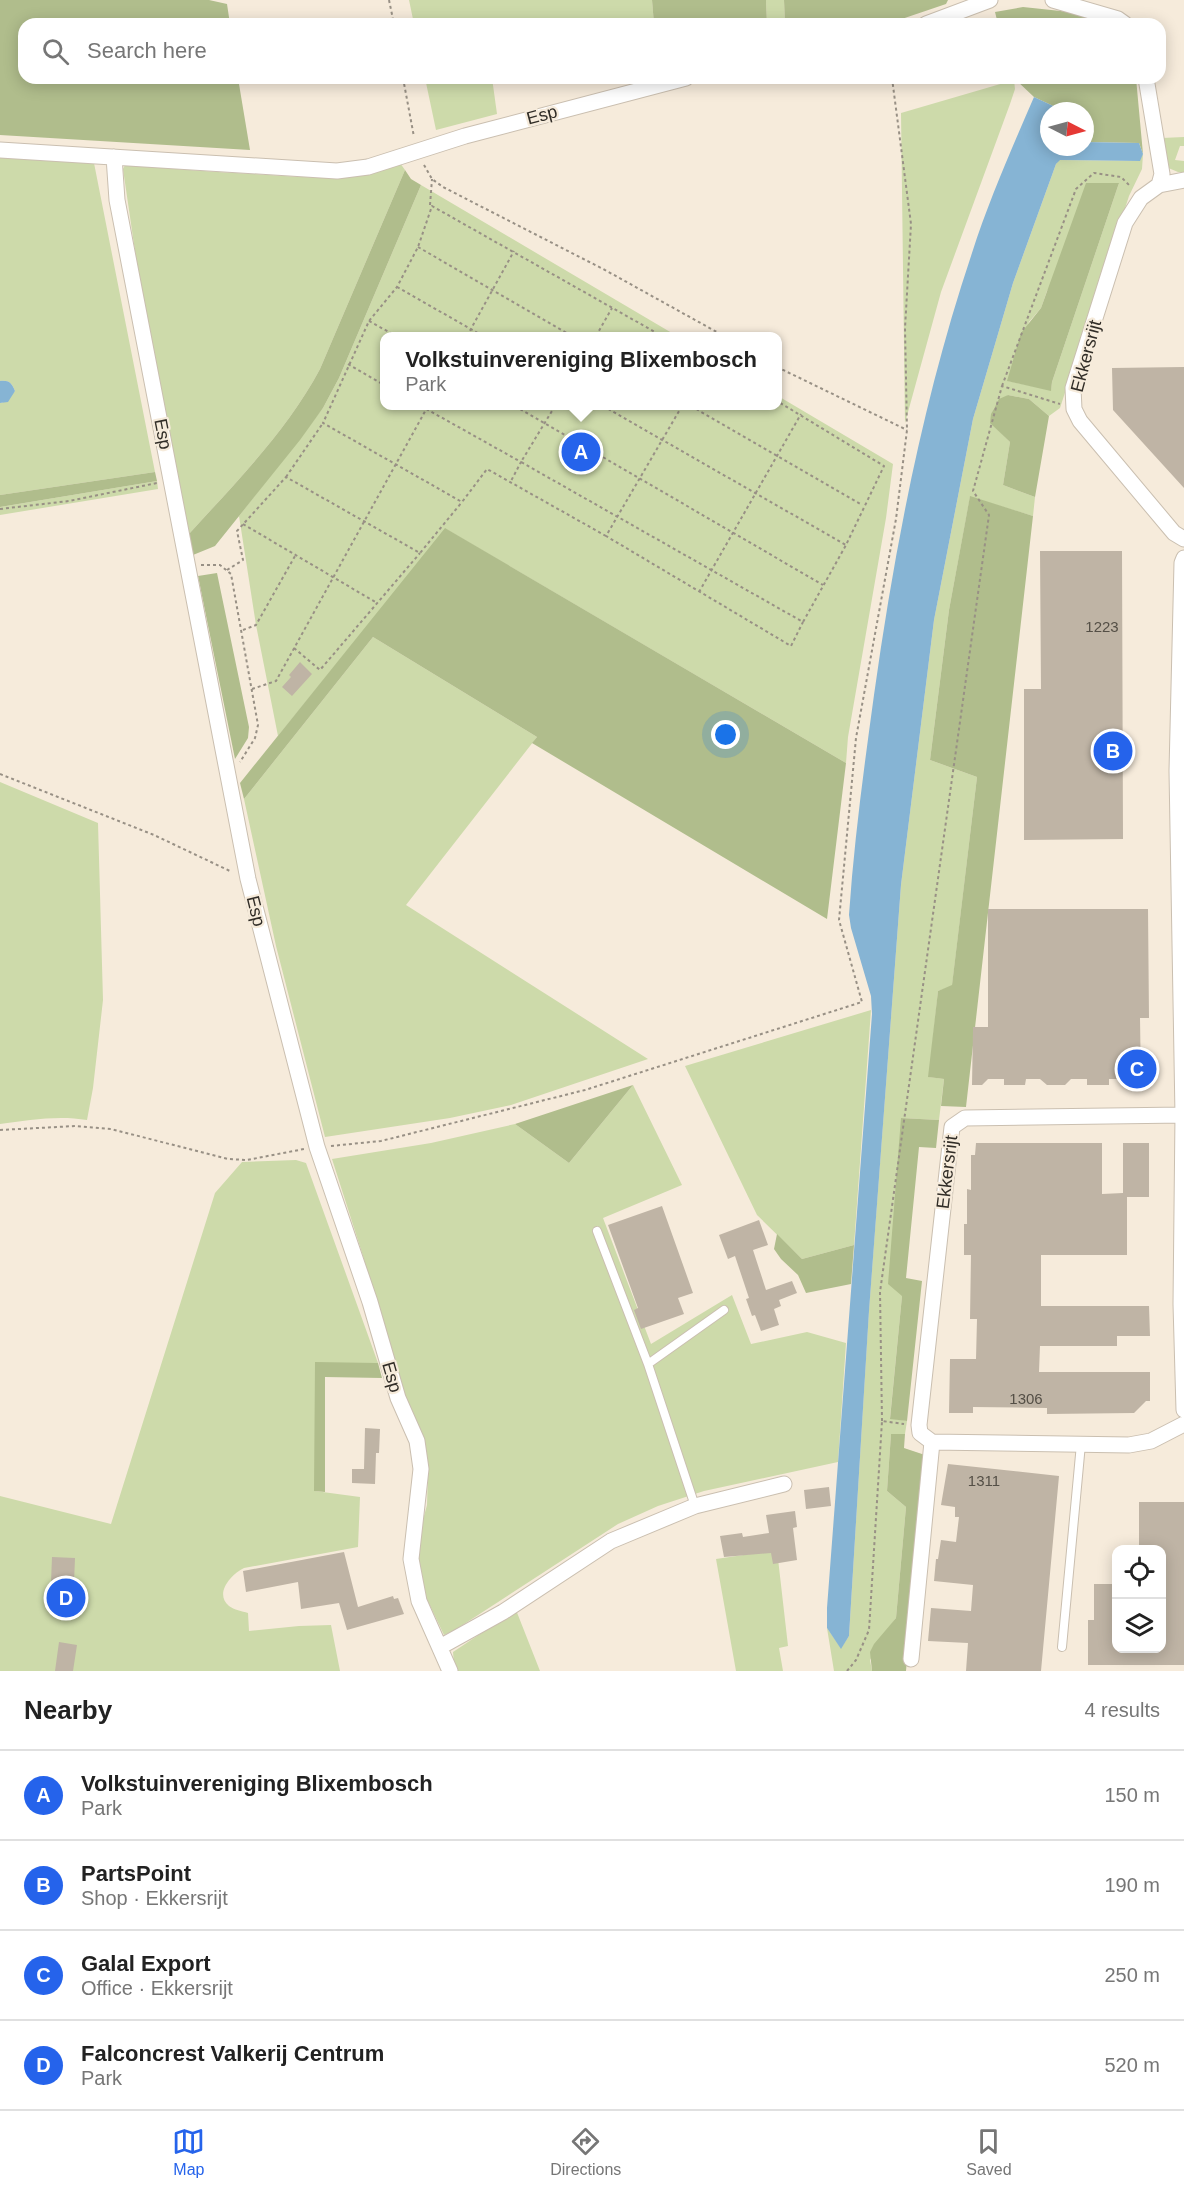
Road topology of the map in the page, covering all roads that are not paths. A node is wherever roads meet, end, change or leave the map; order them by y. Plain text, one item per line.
1 (990, 0) edge
2 (1053, 0) edge
3 (944, 18) edge
4 (1115, 18) edge
5 (663, 84) edge
6 (1147, 84) edge
7 (0, 150) edge
8 (114, 158) junction
9 (1184, 180) edge
10 (1159, 186) junction
11 (1184, 539) edge
12 (1184, 558) edge
13 (1183, 1115) edge
14 (597, 1231) dead end
15 (724, 1310) dead end
16 (648, 1364) junction
17 (1184, 1410) edge
18 (1184, 1424) edge
19 (932, 1442) junction
20 (1081, 1444) junction
21 (784, 1484) dead end
22 (695, 1506) junction
23 (440, 1647) junction
24 (1062, 1647) dead end
25 (911, 1659) dead end
26 (450, 1671) edge

1 - 3 street
2 - 4 street
5 - 8 street, Esp
6 - 10 street
7 - 8 street, Esp
8 - 23 street, Esp
9 - 10 street, Ekkersrijt
10 - 11 street, Ekkersrijt
12 - 13 street
13 - 17 street
13 - 19 street, Ekkersrijt
14 - 16 lane
15 - 16 lane
16 - 22 lane
18 - 20 street
19 - 20 street
19 - 25 street
20 - 24 lane
21 - 22 street
22 - 23 street
23 - 26 street, Esp

